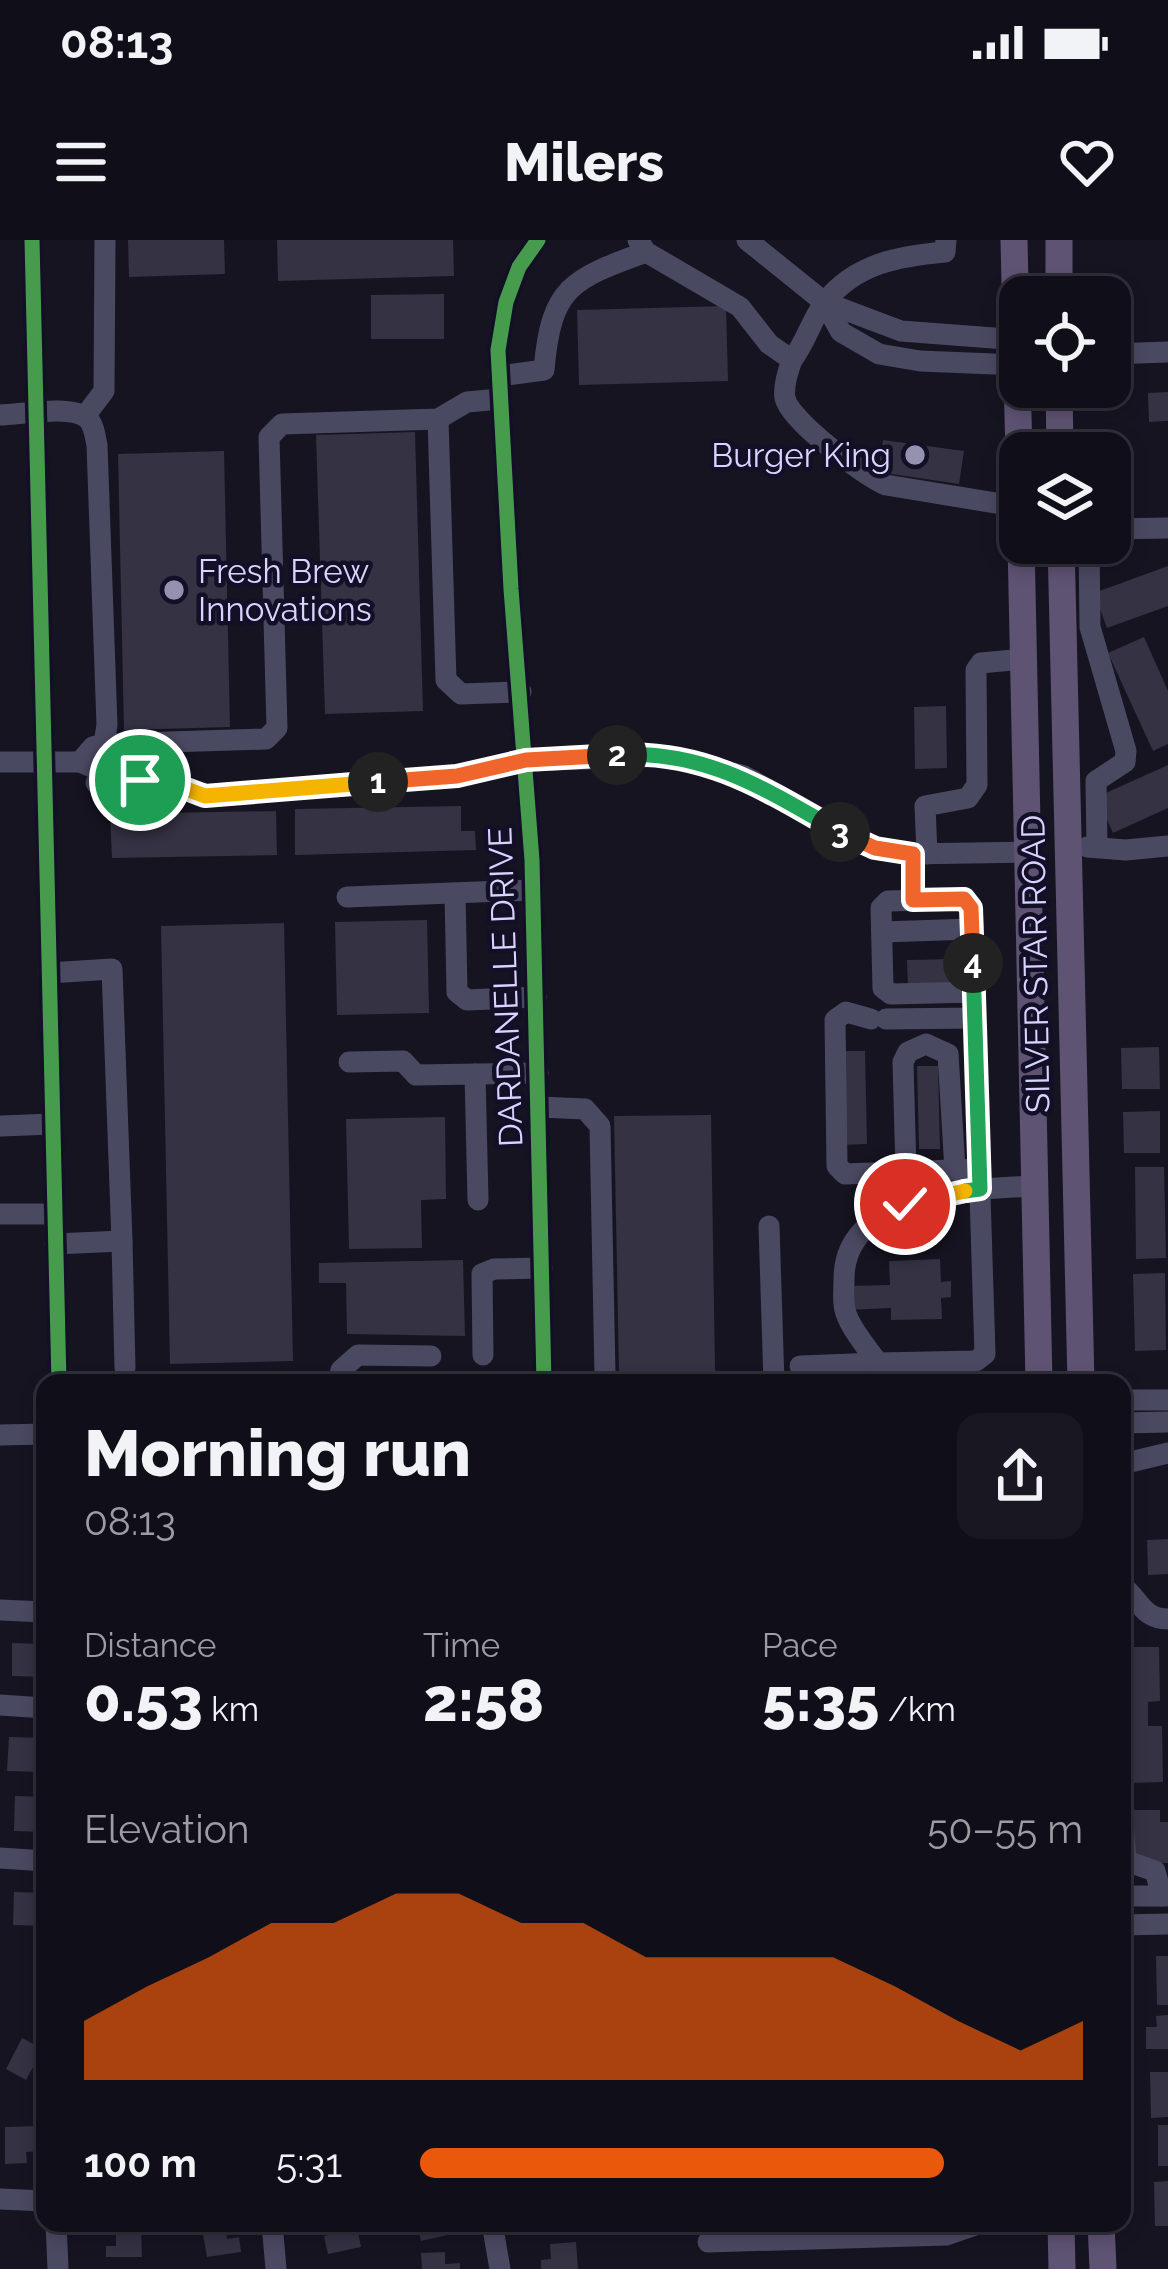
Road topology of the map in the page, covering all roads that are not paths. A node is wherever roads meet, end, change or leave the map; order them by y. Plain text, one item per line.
1 (32, 240) edge
2 (105, 240) edge
3 (538, 240) edge
4 (747, 240) edge
5 (946, 240) edge
6 (1014, 240) edge
7 (1059, 240) edge
8 (642, 246) edge
9 (1015, 276) edge
10 (1059, 276) edge
11 (824, 302) junction
12 (999, 349) edge
13 (1168, 352) edge
14 (1131, 353) edge
15 (792, 360) junction
16 (500, 387) junction
17 (36, 414) junction
18 (0, 415) edge
19 (85, 416) junction
20 (438, 419) junction
21 (999, 501) edge
22 (1168, 528) edge
23 (1131, 529) edge
24 (1021, 564) edge
25 (1024, 564) edge
26 (1063, 564) edge
27 (1089, 564) edge
28 (1023, 659) junction
29 (521, 692) junction
30 (104, 744) junction
31 (526, 760) junction
32 (43, 761) junction
33 (0, 762) edge
34 (80, 762) junction
35 (1083, 846) junction
36 (1168, 847) edge
37 (1026, 852) junction
38 (920, 854) junction
39 (533, 890) junction
40 (455, 893) junction
41 (347, 897) dead end
42 (913, 900) junction
43 (972, 929) junction
44 (881, 932) junction
45 (49, 973) junction
46 (974, 992) junction
47 (536, 998) junction
48 (975, 1018) junction
49 (944, 1048) junction
50 (349, 1062) dead end
51 (538, 1073) junction
52 (476, 1074) junction
53 (539, 1107) junction
54 (53, 1124) junction
55 (0, 1126) edge
56 (955, 1170) junction
57 (905, 1172) junction
58 (980, 1179) junction
59 (1035, 1186) junction
60 (1077, 1192) junction
61 (478, 1199) dead end
62 (0, 1214) edge
63 (55, 1214) junction
64 (769, 1226) dead end
65 (122, 1241) junction
66 (56, 1244) junction
67 (542, 1268) junction
68 (483, 1355) dead end
69 (431, 1356) dead end
70 (800, 1366) dead end
71 (125, 1368) dead end
72 (878, 1373) edge
73 (58, 1374) edge
74 (340, 1374) edge
75 (544, 1374) edge
76 (604, 1374) edge
77 (774, 1374) edge
78 (1039, 1374) edge
79 (1057, 1374) edge
80 (1081, 1374) edge
81 (1131, 1400) edge
82 (1168, 1400) edge
83 (1168, 1422) edge
84 (1131, 1423) edge
85 (36, 1434) edge
86 (0, 1435) edge
87 (1168, 1453) edge
88 (1131, 1462) edge
89 (1131, 1597) edge
90 (0, 1610) edge
91 (36, 1612) edge
92 (1168, 1619) edge
93 (0, 1705) edge
94 (36, 1707) edge
95 (0, 1858) edge
96 (36, 1861) edge
97 (1131, 1863) edge
98 (1131, 1896) edge
99 (1165, 1896) edge
100 (1168, 1924) edge
101 (1131, 1925) edge
102 (0, 2199) edge
103 (36, 2201) edge
104 (56, 2232) edge
105 (273, 2232) edge
106 (494, 2232) edge
107 (955, 2232) edge
108 (1060, 2232) edge
109 (1101, 2232) edge
110 (708, 2242) dead end
111 (58, 2269) edge
112 (275, 2269) edge
113 (500, 2269) edge
114 (1062, 2269) edge
115 (1102, 2269) edge

1 - 17 street
2 - 19 street
3 - 16 street, DARDANELLE DRIVE
4 - 11 street
5 - 11 street
6 - 9 main road
7 - 10 main road
8 - 15 street
8 - 16 street
11 - 12 street
11 - 15 street
13 - 14 street
15 - 21 street
16 - 20 street
16 - 29 street, DARDANELLE DRIVE
17 - 18 street
17 - 19 street
17 - 32 street
19 - 30 street
20 - 29 street
20 - 30 street
22 - 23 street
24 - 28 main road, SILVER STAR ROAD
25 - 35 main road
26 - 35 main road, SILVER STAR ROAD
27 - 35 street
28 - 37 main road, SILVER STAR ROAD
28 - 38 street
29 - 31 street, DARDANELLE DRIVE
30 - 34 street
31 - 34 street
31 - 38 street
31 - 39 street, DARDANELLE DRIVE
32 - 33 street
32 - 34 street
32 - 45 street
35 - 36 street
35 - 60 main road, SILVER STAR ROAD
37 - 38 street
37 - 59 main road, SILVER STAR ROAD
37 - 60 main road
38 - 42 street
39 - 40 street
39 - 47 street, DARDANELLE DRIVE
40 - 41 street
40 - 47 street
42 - 43 street
42 - 44 street
43 - 44 street
43 - 46 street
44 - 46 street
45 - 54 street
45 - 65 street
46 - 48 street
47 - 51 street, DARDANELLE DRIVE
48 - 49 street
48 - 57 street
48 - 58 street
49 - 56 street
49 - 57 street
50 - 52 street
51 - 52 street
51 - 53 street, DARDANELLE DRIVE
52 - 61 street
53 - 67 street, DARDANELLE DRIVE
53 - 76 street
54 - 55 street
54 - 63 street
56 - 57 street
56 - 58 street
58 - 59 street
58 - 72 street
58 - 72 street
59 - 78 main road, SILVER STAR ROAD
59 - 79 main road
60 - 80 main road, SILVER STAR ROAD
62 - 63 street
63 - 66 street
64 - 77 street
65 - 66 street
65 - 71 street
66 - 73 street
67 - 68 street
67 - 75 street, DARDANELLE DRIVE
69 - 74 street
70 - 72 street
81 - 82 street
83 - 84 street
85 - 86 street
87 - 88 street
89 - 92 street
90 - 91 street
93 - 94 street
95 - 96 street
97 - 99 street
98 - 99 street
100 - 101 street
102 - 103 street
104 - 111 street
105 - 112 street
106 - 113 street
107 - 110 street
108 - 114 main road
109 - 115 main road

